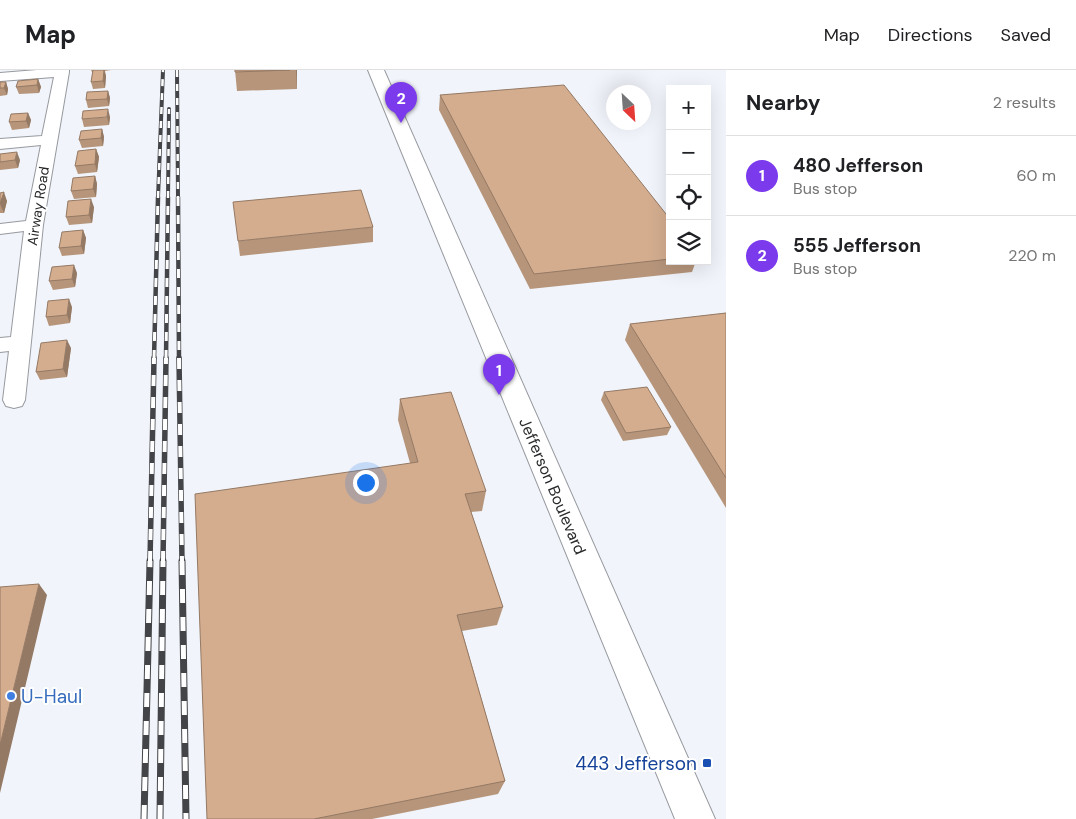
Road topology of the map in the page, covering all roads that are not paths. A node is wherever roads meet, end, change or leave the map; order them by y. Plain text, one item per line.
1 (376, 70) edge
2 (62, 71) edge
3 (0, 77) edge
4 (48, 140) junction
5 (0, 144) edge
6 (34, 225) junction
7 (0, 229) edge
8 (10, 344) edge
9 (14, 400) dead end
10 (695, 819) edge

1 - 10 main road, Jefferson Boulevard
2 - 3 street
2 - 4 street, Airway Road
4 - 5 street
4 - 6 street, Airway Road
6 - 7 street
6 - 8 street, Airway Road
8 - 9 street, Airway Road

